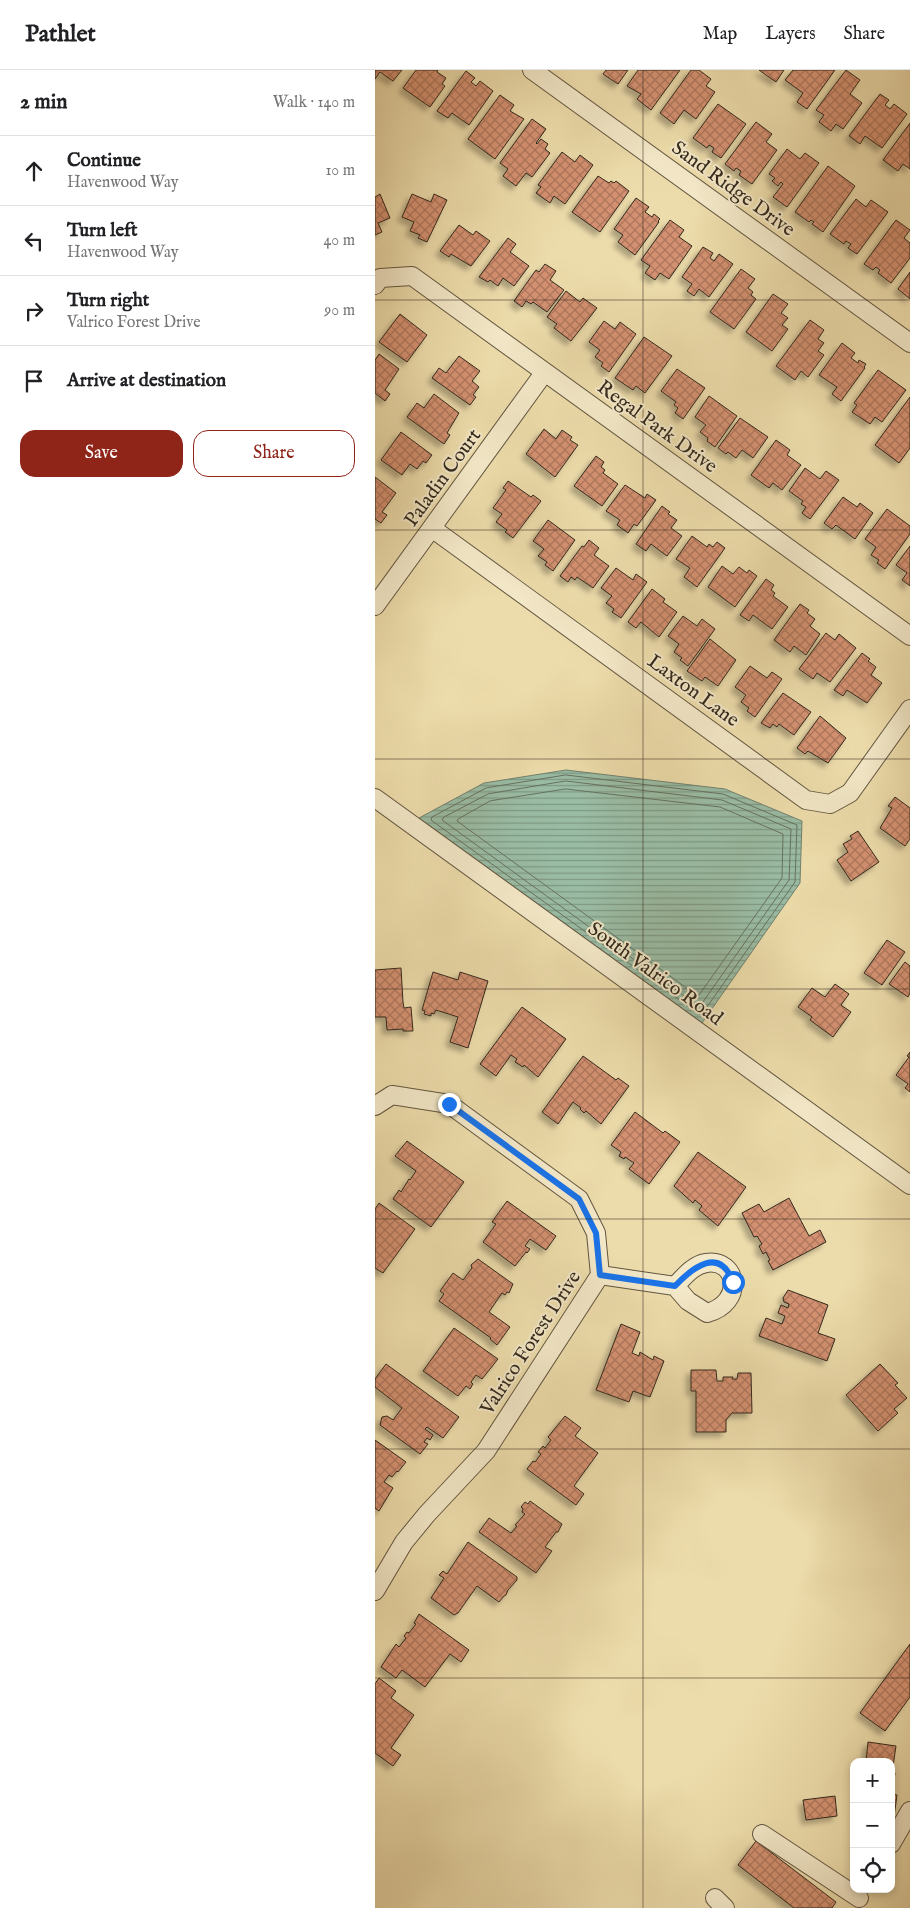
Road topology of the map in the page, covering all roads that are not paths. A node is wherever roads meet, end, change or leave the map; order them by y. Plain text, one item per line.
1 (532, 70) edge
2 (375, 284) edge
3 (910, 343) edge
4 (544, 373) junction
5 (433, 528) junction
6 (375, 606) edge
7 (910, 636) edge
8 (910, 709) edge
9 (375, 798) edge
10 (375, 1106) edge
11 (910, 1185) edge
12 (600, 1275) junction
13 (675, 1286) dead end
14 (375, 1591) edge
15 (910, 1811) edge
16 (762, 1834) dead end
17 (895, 1837) edge
18 (859, 1898) edge

1 - 3 street, Sand Ridge Drive
2 - 4 street, Regal Park Drive
4 - 5 street, Paladin Court
4 - 7 street, Regal Park Drive
5 - 6 street, Paladin Court
5 - 8 street, Laxton Lane
9 - 11 street, South Valrico Road
10 - 12 street, Valrico Forest Drive
12 - 13 street
12 - 14 street, Valrico Forest Drive
15 - 17 street
16 - 18 street

